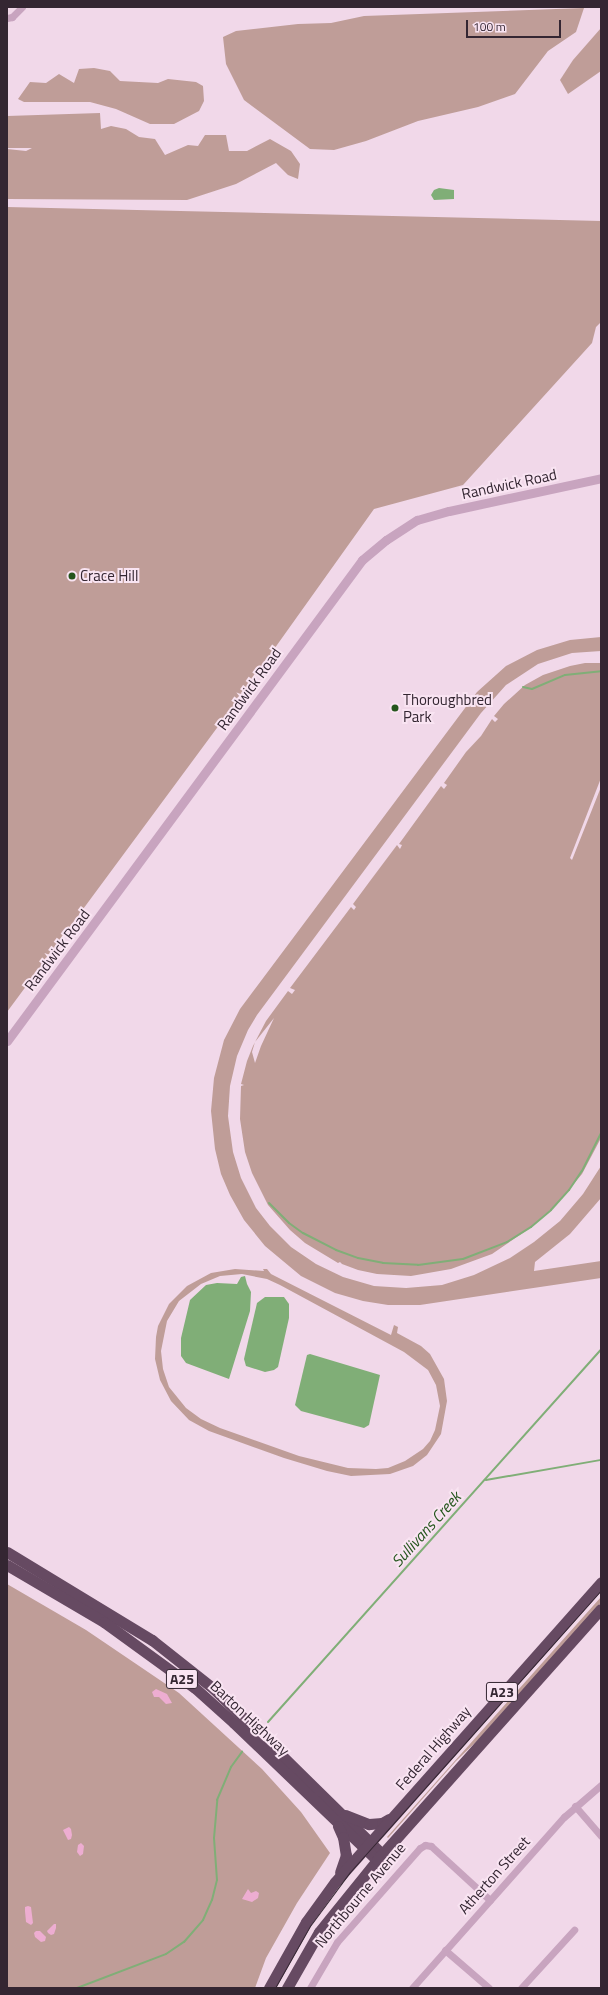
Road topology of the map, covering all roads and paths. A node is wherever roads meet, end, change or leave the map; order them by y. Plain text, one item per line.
1 (20, 10) edge
2 (7, 18) edge
3 (601, 478) edge
4 (7, 1041) edge
5 (7, 1552) edge
6 (7, 1565) edge
7 (601, 1582) edge
8 (601, 1609) edge
9 (601, 1785) edge
10 (575, 1806) junction
11 (338, 1817) junction
12 (391, 1818) junction
13 (601, 1836) edge
14 (368, 1845) junction
15 (379, 1857) junction
16 (335, 1882) junction
17 (490, 1900) junction
18 (574, 1930) dead end
19 (445, 1950) junction
20 (269, 1988) edge
21 (286, 1988) edge
22 (310, 1988) edge
23 (412, 1988) edge
24 (489, 1988) edge
25 (521, 1988) edge

1 - 2 street
3 - 4 street, Randwick Road
5 - 11 highway, Barton Highway / A25
6 - 11 highway, Barton Highway / A25
7 - 12 highway, Federal Highway / A23
8 - 15 highway, A23
9 - 10 street, Atherton Street
10 - 13 street
10 - 17 street, Atherton Street
11 - 12 highway, A25
11 - 14 highway, Barton Highway / A25
11 - 16 highway, A25
12 - 14 highway, Federal Highway / A23
14 - 15 highway, Barton Highway / A25
14 - 16 highway, Federal Highway / A23
15 - 21 highway, Northbourne Avenue / A23
16 - 20 highway, Northbourne Avenue / A23
17 - 19 street, Atherton Street
17 - 22 street, Northbourne Avenue
18 - 25 street
19 - 23 street, Atherton Street
19 - 24 street

